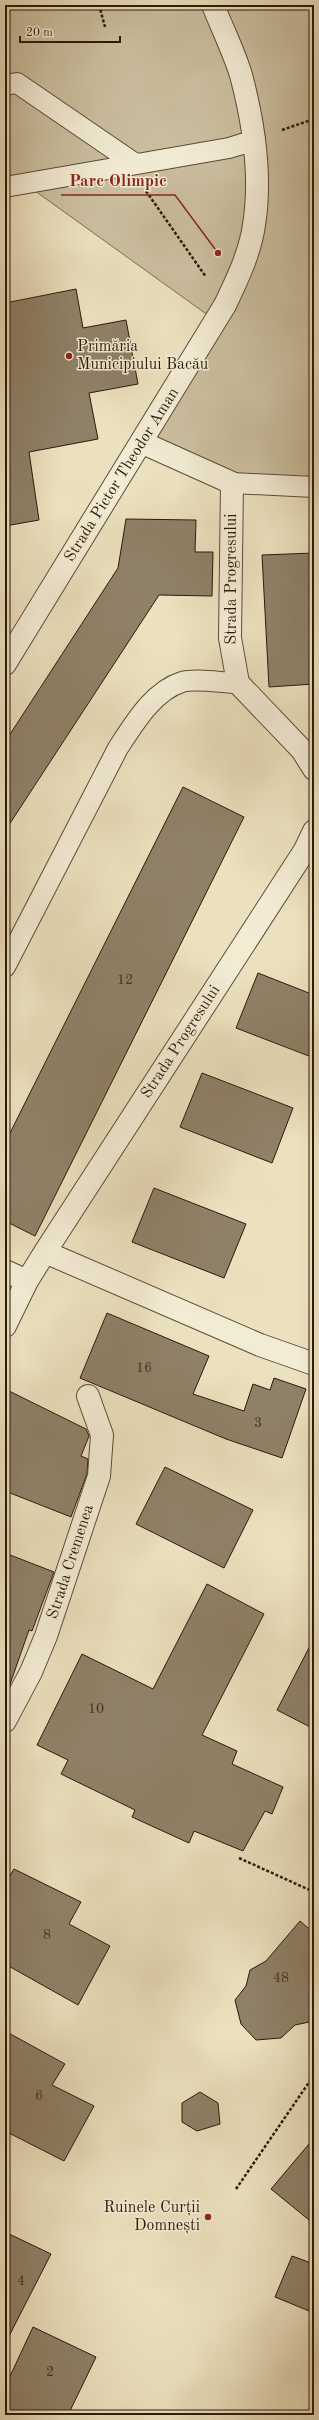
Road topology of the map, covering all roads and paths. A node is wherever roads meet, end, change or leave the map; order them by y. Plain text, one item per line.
1 (99, 5) edge
2 (213, 5) edge
3 (105, 27) dead end
4 (5, 85) edge
5 (314, 119) edge
6 (255, 140) junction
7 (134, 163) junction
8 (5, 186) edge
9 (225, 305) junction
10 (143, 443) junction
11 (232, 482) junction
12 (314, 487) edge
13 (5, 664) edge
14 (238, 683) junction
15 (314, 769) edge
16 (314, 831) edge
17 (5, 967) edge
18 (45, 1252) junction
19 (5, 1270) edge
20 (27, 1281) junction
21 (5, 1326) edge
22 (314, 1364) edge
23 (88, 1396) dead end
24 (5, 1721) edge
25 (239, 1858) dead end
26 (314, 1892) edge
27 (314, 2075) edge
28 (236, 2189) dead end

1 - 3 path
2 - 6 street, Strada Pictor Theodor Aman
4 - 7 lane
5 - 6 path
6 - 7 lane
6 - 9 street, Strada Pictor Theodor Aman
7 - 8 lane
7 - 9 path
9 - 10 street, Strada Pictor Theodor Aman
10 - 11 street
10 - 13 street, Strada Pictor Theodor Aman
11 - 12 lane
11 - 14 street, Strada Progresului
14 - 15 street
14 - 17 lane
16 - 18 street, Strada Progresului
18 - 20 street, Strada Progresului
18 - 22 street
19 - 20 street
20 - 21 street, Strada Progresului
23 - 24 street, Strada Cremenea
25 - 26 path
27 - 28 path

